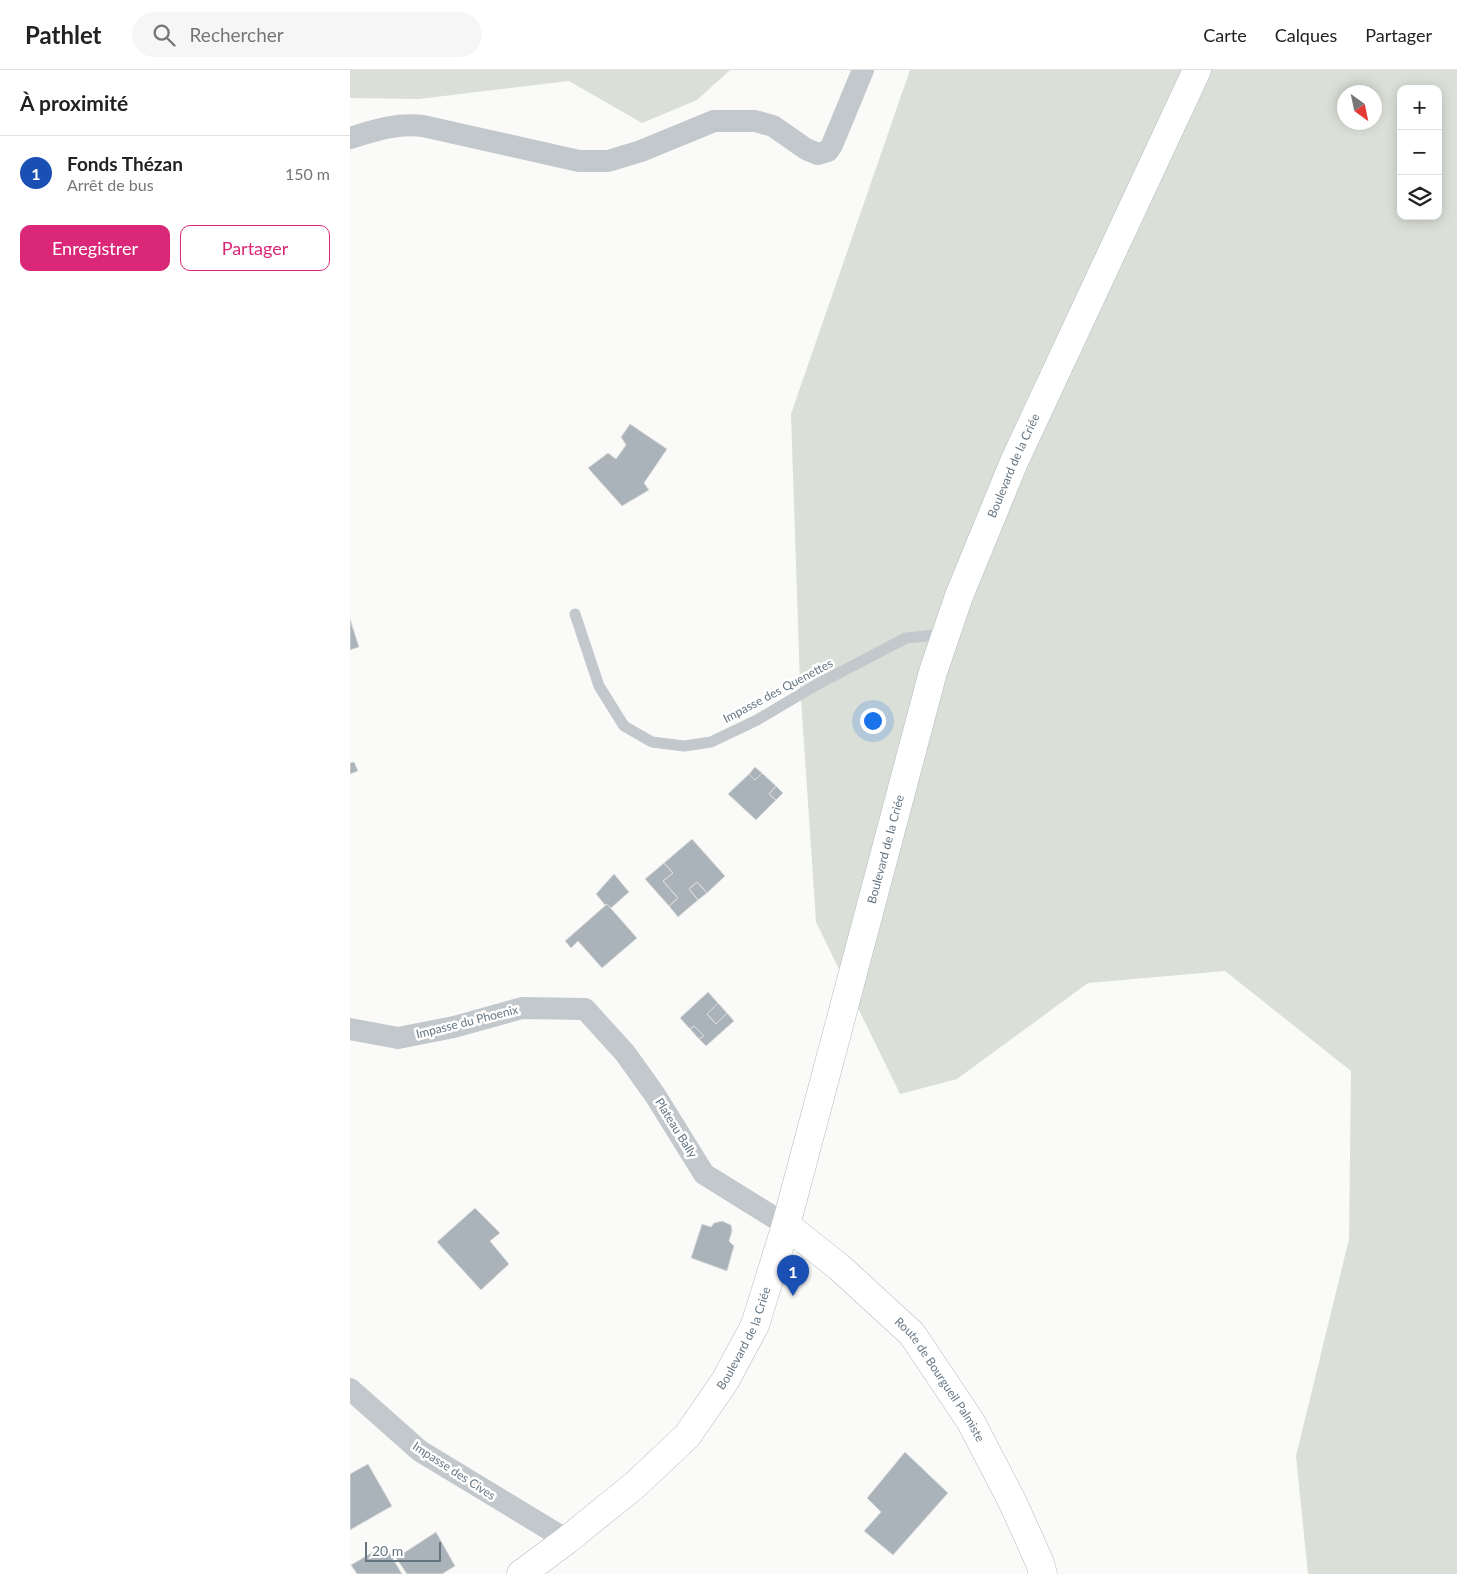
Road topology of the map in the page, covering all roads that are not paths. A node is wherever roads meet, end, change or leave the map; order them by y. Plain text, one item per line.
1 (863, 70) edge
2 (1197, 70) edge
3 (350, 138) edge
4 (575, 614) dead end
5 (946, 634) junction
6 (585, 1010) joint
7 (350, 1029) edge
8 (786, 1225) junction
9 (350, 1389) edge
10 (567, 1540) junction
11 (521, 1574) edge
12 (1043, 1574) edge

1 - 3 street
2 - 5 main road, Boulevard de la Criée
4 - 5 lane, Impasse des Quenettes
5 - 8 main road, Boulevard de la Criée
6 - 7 street, Impasse du Phoenix
6 - 8 street, Plateau Bally
8 - 10 main road, Boulevard de la Criée
8 - 12 main road, Route de Bourgueil Palmiste
9 - 10 street, Impasse des Cives
10 - 11 main road, Boulevard de la Criée

